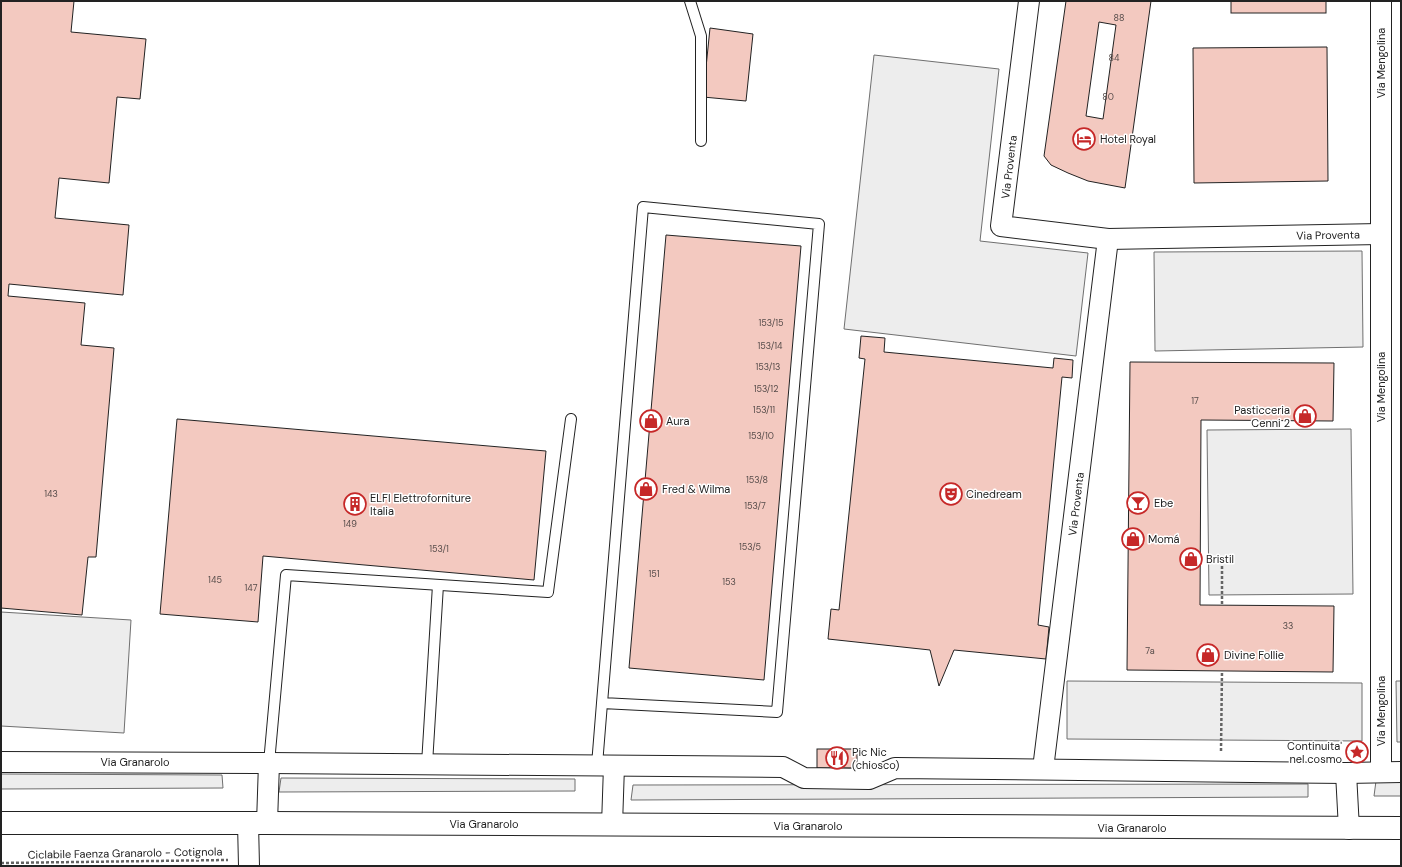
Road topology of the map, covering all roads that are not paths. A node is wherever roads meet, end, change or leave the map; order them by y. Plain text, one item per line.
1 (690, 1) edge
2 (1029, 1) edge
3 (1381, 1) edge
4 (701, 141) dead end
5 (1380, 234) junction
6 (1108, 239) junction
7 (571, 419) dead end
8 (438, 584) junction
9 (602, 703) junction
10 (1, 762) edge
11 (269, 763) junction
12 (427, 764) junction
13 (605, 766) junction
14 (1042, 769) junction
15 (1381, 772) junction
16 (1401, 772) edge
17 (1346, 773) junction
18 (1, 823) edge
19 (257, 823) junction
20 (612, 825) junction
21 (1401, 828) edge
22 (1349, 829) junction
23 (249, 863) edge

1 - 4 lane
2 - 6 street, Via Proventa
3 - 5 street, Via Mengolina
5 - 6 street, Via Proventa
5 - 15 street, Via Mengolina
6 - 14 street, Via Proventa
7 - 8 lane
8 - 11 lane
8 - 12 lane
9 - 9 lane
9 - 13 lane
10 - 11 street, Via Granarolo
11 - 12 street, Via Granarolo
11 - 19 street
12 - 13 street, Via Granarolo
13 - 14 street, Via Granarolo
13 - 20 street
14 - 17 street, Via Granarolo
15 - 16 street, Via Granarolo
15 - 17 street, Via Granarolo
17 - 22 street
18 - 19 main road, Via Granarolo
19 - 20 main road, Via Granarolo
19 - 23 street
20 - 22 main road, Via Granarolo
21 - 22 main road, Via Granarolo

